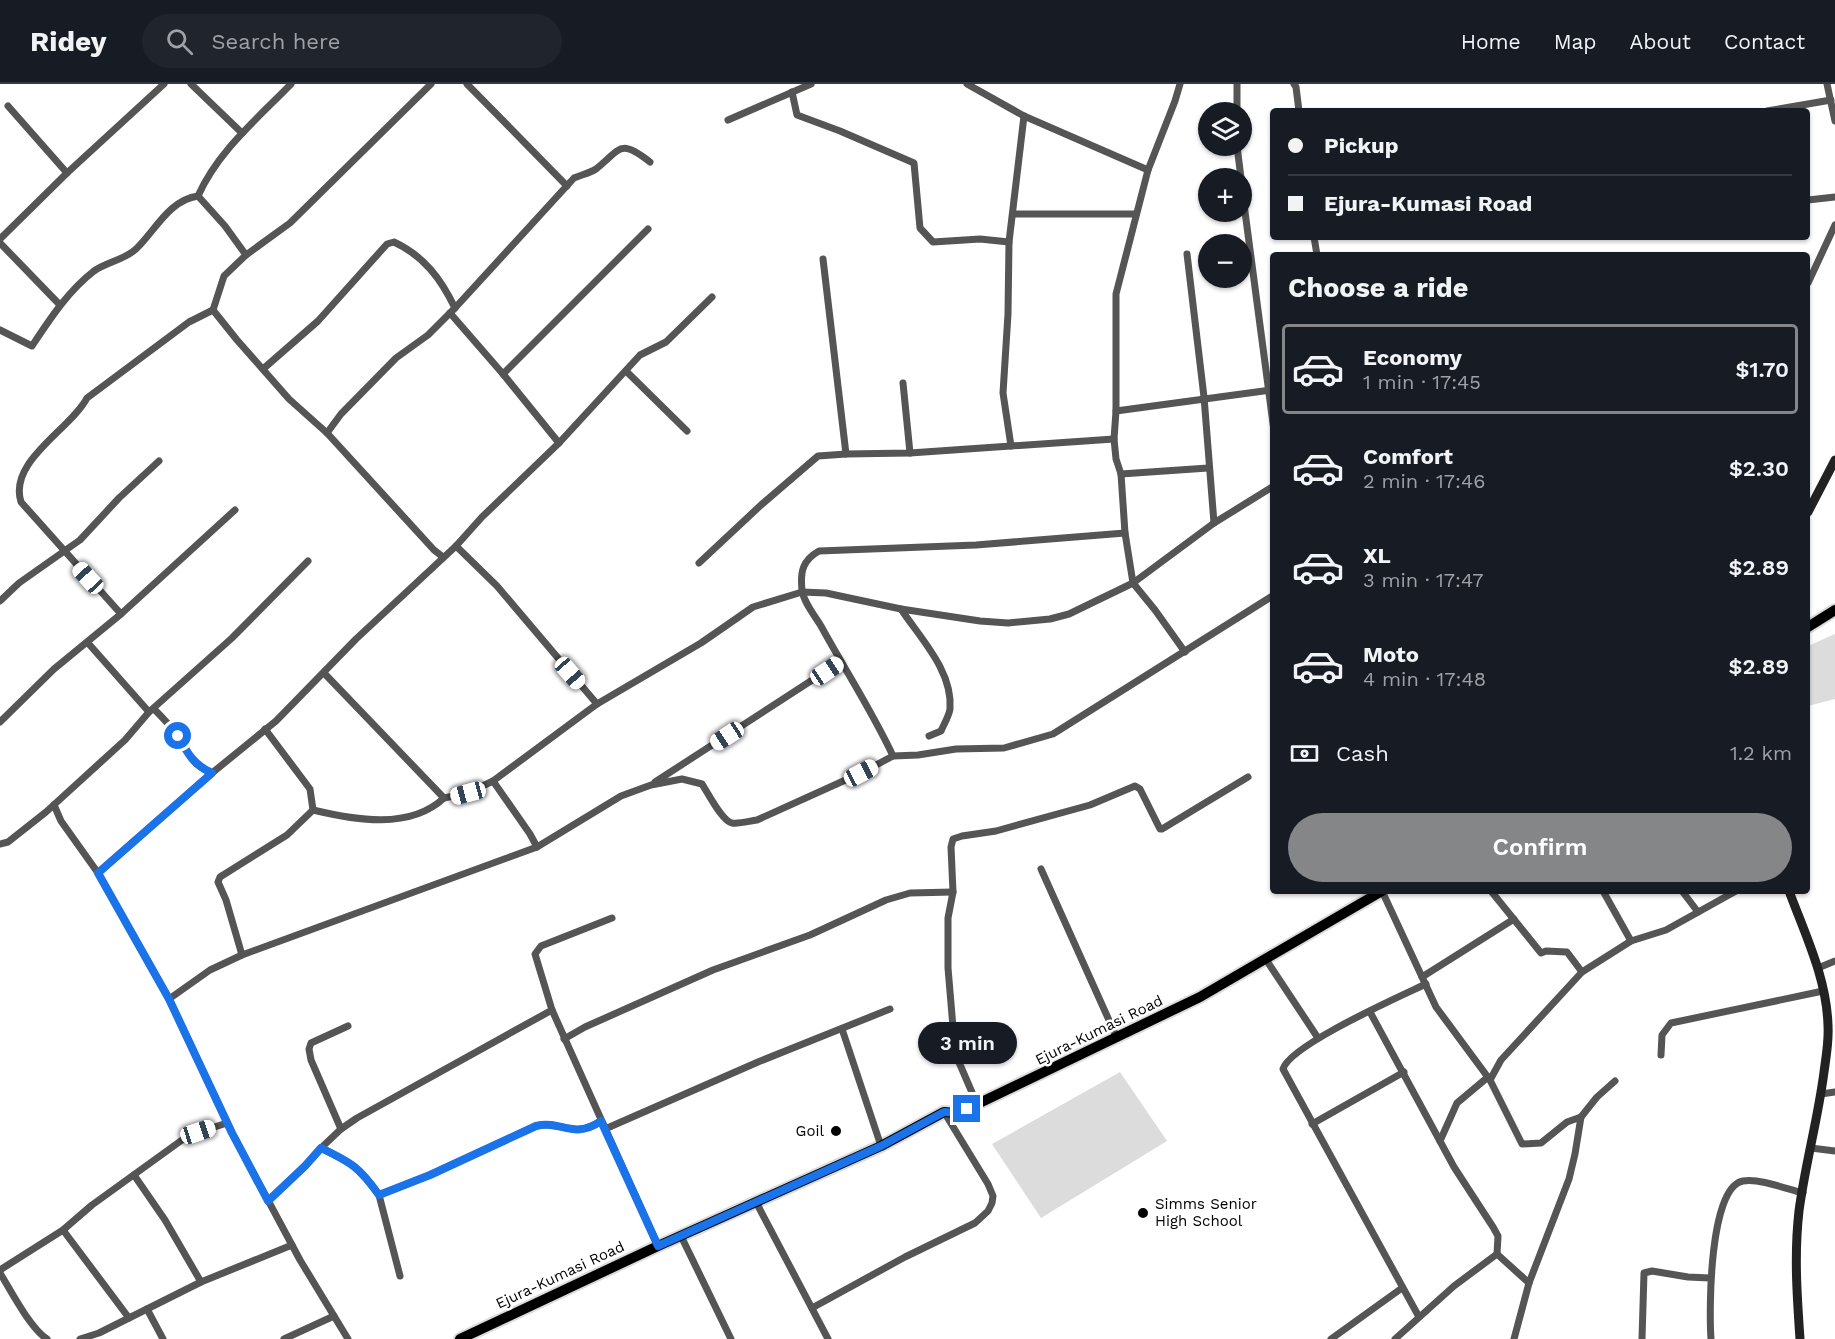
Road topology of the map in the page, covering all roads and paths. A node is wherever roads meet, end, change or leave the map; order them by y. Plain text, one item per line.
1 (164, 84) edge
2 (191, 84) edge
3 (291, 84) edge
4 (431, 84) edge
5 (467, 84) edge
6 (811, 84) edge
7 (967, 84) edge
8 (1180, 84) edge
9 (1238, 84) edge
10 (1294, 84) edge
11 (1827, 84) edge
12 (792, 92) junction
13 (1831, 100) junction
14 (1237, 102) edge
15 (8, 106) dead end
16 (1299, 108) edge
17 (1784, 108) edge
18 (1024, 116) junction
19 (728, 120) dead end
20 (1835, 121) edge
21 (242, 133) junction
22 (650, 162) dead end
23 (1148, 170) junction
24 (67, 173) junction
25 (567, 186) junction
26 (198, 196) junction
27 (1835, 197) edge
28 (1810, 200) edge
29 (1013, 214) junction
30 (1136, 214) junction
31 (1247, 222) edge
32 (1835, 225) edge
33 (648, 229) dead end
34 (0, 241) edge
35 (1009, 242) junction
36 (1187, 254) dead end
37 (246, 255) junction
38 (823, 259) dead end
39 (1810, 280) edge
40 (712, 297) dead end
41 (60, 305) junction
42 (213, 310) junction
43 (452, 310) junction
44 (0, 330) edge
45 (263, 369) junction
46 (626, 371) junction
47 (503, 374) junction
48 (903, 383) dead end
49 (1270, 383) edge
50 (1270, 390) edge
51 (1204, 398) junction
52 (1116, 411) junction
53 (687, 430) dead end
54 (327, 433) junction
55 (1114, 438) junction
56 (559, 443) junction
57 (1011, 446) junction
58 (910, 453) junction
59 (846, 454) junction
60 (1835, 460) edge
61 (159, 461) dead end
62 (1208, 468) junction
63 (1121, 474) junction
64 (1270, 488) edge
65 (1810, 508) edge
66 (234, 510) dead end
67 (1214, 523) junction
68 (1125, 533) junction
69 (456, 546) junction
70 (64, 552) junction
71 (443, 556) junction
72 (308, 561) dead end
73 (699, 563) dead end
74 (1132, 583) junction
75 (802, 592) junction
76 (1270, 598) edge
77 (0, 601) edge
78 (901, 609) junction
79 (1835, 610) edge
80 (121, 614) junction
81 (1810, 626) edge
82 (88, 643) junction
83 (1185, 651) junction
84 (840, 662) junction
85 (324, 673) junction
86 (597, 704) junction
87 (152, 711) junction
88 (0, 722) edge
89 (265, 729) junction
90 (929, 736) dead end
91 (893, 756) junction
92 (212, 773) junction
93 (1248, 777) dead end
94 (493, 781) junction
95 (651, 785) junction
96 (444, 798) junction
97 (54, 805) junction
98 (313, 810) junction
99 (0, 844) edge
100 (537, 847) junction
101 (1041, 869) dead end
102 (98, 873) junction
103 (953, 892) junction
104 (1377, 894) edge
105 (1383, 894) edge
106 (1493, 894) edge
107 (1606, 894) edge
108 (1684, 894) edge
109 (1731, 894) edge
110 (1790, 894) edge
111 (1698, 912) junction
112 (612, 918) dead end
113 (1514, 919) junction
114 (1631, 940) junction
115 (242, 955) junction
116 (1265, 958) junction
117 (1835, 961) edge
118 (1818, 968) junction
119 (1582, 972) junction
120 (1422, 977) junction
121 (1426, 984) junction
122 (1823, 991) junction
123 (169, 999) junction
124 (1831, 1008) edge
125 (890, 1009) dead end
126 (552, 1010) junction
127 (1370, 1012) junction
128 (348, 1026) dead end
129 (842, 1029) junction
130 (1117, 1038) junction
131 (1318, 1038) junction
132 (564, 1039) junction
133 (1660, 1055) dead end
134 (1404, 1072) junction
135 (1489, 1079) junction
136 (1615, 1081) dead end
137 (1835, 1092) edge
138 (1821, 1094) junction
139 (977, 1104) junction
140 (944, 1112) junction
141 (1581, 1117) junction
142 (601, 1121) junction
143 (227, 1123) junction
144 (1312, 1124) junction
145 (341, 1129) junction
146 (605, 1129) junction
147 (1440, 1141) junction
148 (881, 1146) junction
149 (321, 1148) junction
150 (1811, 1148) junction
151 (1835, 1151) edge
152 (134, 1174) junction
153 (1803, 1193) junction
154 (379, 1195) junction
155 (268, 1201) junction
156 (756, 1202) junction
157 (63, 1230) junction
158 (681, 1236) junction
159 (292, 1245) junction
160 (658, 1246) junction
161 (1497, 1254) junction
162 (0, 1272) edge
163 (400, 1276) dead end
164 (1710, 1278) junction
165 (201, 1282) junction
166 (1529, 1283) junction
167 (1402, 1288) junction
168 (812, 1308) junction
169 (147, 1309) junction
170 (334, 1316) junction
171 (1419, 1317) junction
172 (129, 1318) junction
173 (46, 1339) edge
174 (80, 1339) edge
175 (163, 1339) edge
176 (284, 1339) edge
177 (348, 1339) edge
178 (460, 1339) edge
179 (731, 1339) edge
180 (828, 1339) edge
181 (1331, 1339) edge
182 (1395, 1339) edge
183 (1514, 1339) edge
184 (1642, 1339) edge
185 (1711, 1339) edge
186 (1800, 1339) edge

1 - 24 street
2 - 21 street
3 - 21 street
4 - 37 street
5 - 25 street
6 - 12 street
7 - 18 street
8 - 23 street
9 - 14 street
10 - 16 street
11 - 13 street
12 - 19 street
12 - 35 street
13 - 17 street
13 - 20 street
15 - 24 street
18 - 23 street
18 - 29 street
21 - 26 street
22 - 25 street
23 - 30 street
24 - 34 street
25 - 43 street
26 - 37 street
26 - 41 street
27 - 28 street
29 - 30 street
29 - 35 street
30 - 52 street
31 - 49 street
32 - 39 street
33 - 47 street
34 - 41 street
35 - 57 street
36 - 51 street
37 - 42 street
38 - 59 street
40 - 46 street
41 - 44 street
42 - 45 street
42 - 70 street
43 - 45 street
43 - 47 street
43 - 54 street
45 - 54 street
46 - 53 street
46 - 56 street
47 - 56 street
48 - 58 street
50 - 51 street
51 - 52 street
51 - 62 street
52 - 55 street
54 - 71 street
55 - 57 street
55 - 63 street
56 - 69 street
57 - 58 street
58 - 59 street
59 - 73 street
60 - 65 street
61 - 70 street
62 - 63 street
62 - 67 street
63 - 68 street
64 - 67 street
66 - 80 street
67 - 74 street
68 - 74 street
68 - 75 street
69 - 71 street
69 - 86 street
70 - 77 street
70 - 80 street
71 - 85 street
72 - 87 street
74 - 78 street
74 - 83 street
75 - 78 street
75 - 84 street
75 - 86 street
76 - 83 street
78 - 90 street
79 - 81 main road
80 - 82 street
82 - 87 street
82 - 88 street
83 - 91 street
84 - 91 street
84 - 95 street
85 - 89 street
85 - 96 street
86 - 94 street
87 - 92 street
87 - 97 street
89 - 92 street
89 - 98 street
91 - 95 street
92 - 102 street
93 - 103 street
94 - 96 street
94 - 100 street
95 - 100 street
96 - 98 street
97 - 99 street
97 - 102 street
98 - 115 street
100 - 115 street
101 - 130 street
102 - 123 street
103 - 132 street
103 - 139 street
104 - 116 main road, Ejura-Kumasi Road
105 - 120 street
106 - 113 street
107 - 114 street
108 - 111 street
109 - 111 street
110 - 118 street
111 - 114 street
112 - 126 street
113 - 119 street
113 - 120 street
114 - 119 street
115 - 123 street
116 - 130 main road, Ejura-Kumasi Road
116 - 131 street
117 - 118 street
118 - 122 street
119 - 135 street
120 - 121 street
121 - 127 street
121 - 135 street
122 - 124 street
122 - 133 street
123 - 143 street
124 - 138 street
125 - 129 street
126 - 132 street
126 - 145 street
127 - 131 street
127 - 134 street
128 - 145 street
129 - 146 street
129 - 148 street
130 - 139 main road, Ejura-Kumasi Road
131 - 144 street
132 - 142 street
134 - 144 street
134 - 147 street
135 - 141 street
135 - 147 street
136 - 141 street
137 - 138 street
138 - 150 street
139 - 140 main road, Ejura-Kumasi Road
140 - 148 main road, Ejura-Kumasi Road
140 - 168 street
141 - 166 street
142 - 146 street
142 - 154 street
143 - 152 street
143 - 155 street
144 - 167 street
145 - 149 street
146 - 160 street
147 - 161 street
148 - 156 main road, Ejura-Kumasi Road
149 - 154 street
149 - 155 street
150 - 151 street
150 - 153 street
152 - 157 street
152 - 165 street
153 - 164 street
153 - 186 street
154 - 163 street
155 - 159 street
156 - 158 main road, Ejura-Kumasi Road
156 - 168 street
157 - 162 street
157 - 172 street
158 - 160 main road, Ejura-Kumasi Road
158 - 179 street
159 - 165 street
159 - 170 street
160 - 178 main road, Ejura-Kumasi Road
161 - 166 street
161 - 171 street
162 - 173 street
164 - 184 street
164 - 185 street
165 - 169 street
166 - 183 street
167 - 171 street
167 - 181 street
168 - 180 street
169 - 172 street
169 - 175 street
170 - 176 street
170 - 177 street
171 - 182 street
172 - 174 street

